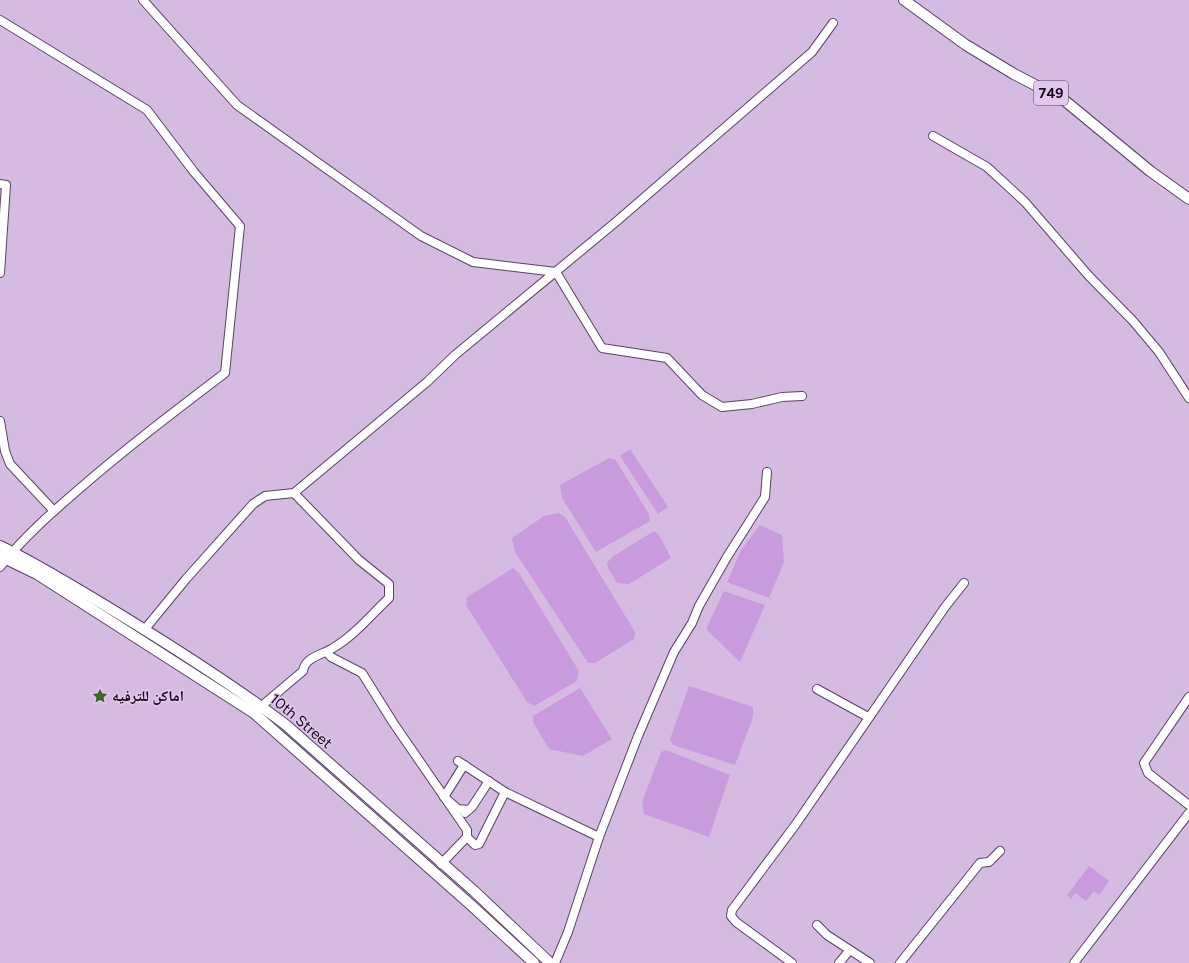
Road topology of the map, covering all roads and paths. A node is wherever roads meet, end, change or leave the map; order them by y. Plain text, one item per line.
1 (143, 0) edge
2 (904, 0) edge
3 (0, 20) edge
4 (833, 22) dead end
5 (933, 136) dead end
6 (0, 184) edge
7 (1189, 200) edge
8 (556, 272) junction
9 (0, 273) edge
10 (802, 396) dead end
11 (1189, 398) edge
12 (0, 421) edge
13 (768, 472) dead end
14 (294, 493) junction
15 (54, 510) junction
16 (0, 546) edge
17 (4, 558) edge
18 (964, 583) dead end
19 (145, 629) junction
20 (327, 652) junction
21 (817, 689) dead end
22 (1189, 697) edge
23 (258, 709) junction
24 (868, 717) junction
25 (489, 781) junction
26 (505, 792) junction
27 (444, 797) junction
28 (1189, 805) edge
29 (468, 810) junction
30 (1189, 813) edge
31 (460, 820) junction
32 (467, 837) junction
33 (600, 837) junction
34 (1000, 851) dead end
35 (441, 864) junction
36 (817, 925) dead end
37 (849, 951) junction
38 (534, 963) edge
39 (550, 963) edge
40 (555, 963) edge
41 (792, 963) edge
42 (839, 963) edge
43 (870, 963) edge
44 (900, 963) edge
45 (1074, 963) edge

1 - 8 street
2 - 7 main road, 749
3 - 15 street
4 - 8 street
5 - 11 street
6 - 9 street
8 - 10 street
8 - 14 street
12 - 15 street
13 - 33 street
14 - 19 street
14 - 20 street
15 - 17 street
16 - 17 main road, 10th Street
17 - 19 main road, 10th Street
17 - 23 main road, 10th Street
18 - 24 street
19 - 23 main road, 10th Street
20 - 23 street
20 - 27 street
21 - 24 street
22 - 28 street
23 - 35 main road, 10th Street
23 - 38 main road, 10th Street
24 - 41 street
25 - 26 street
25 - 27 street
25 - 29 street
26 - 32 street
26 - 33 street
27 - 29 street
27 - 31 street
29 - 31 street
30 - 45 street
31 - 32 street
32 - 35 street
33 - 40 street
34 - 44 street
35 - 39 main road, 10th Street
36 - 37 street
37 - 42 street
37 - 43 street

